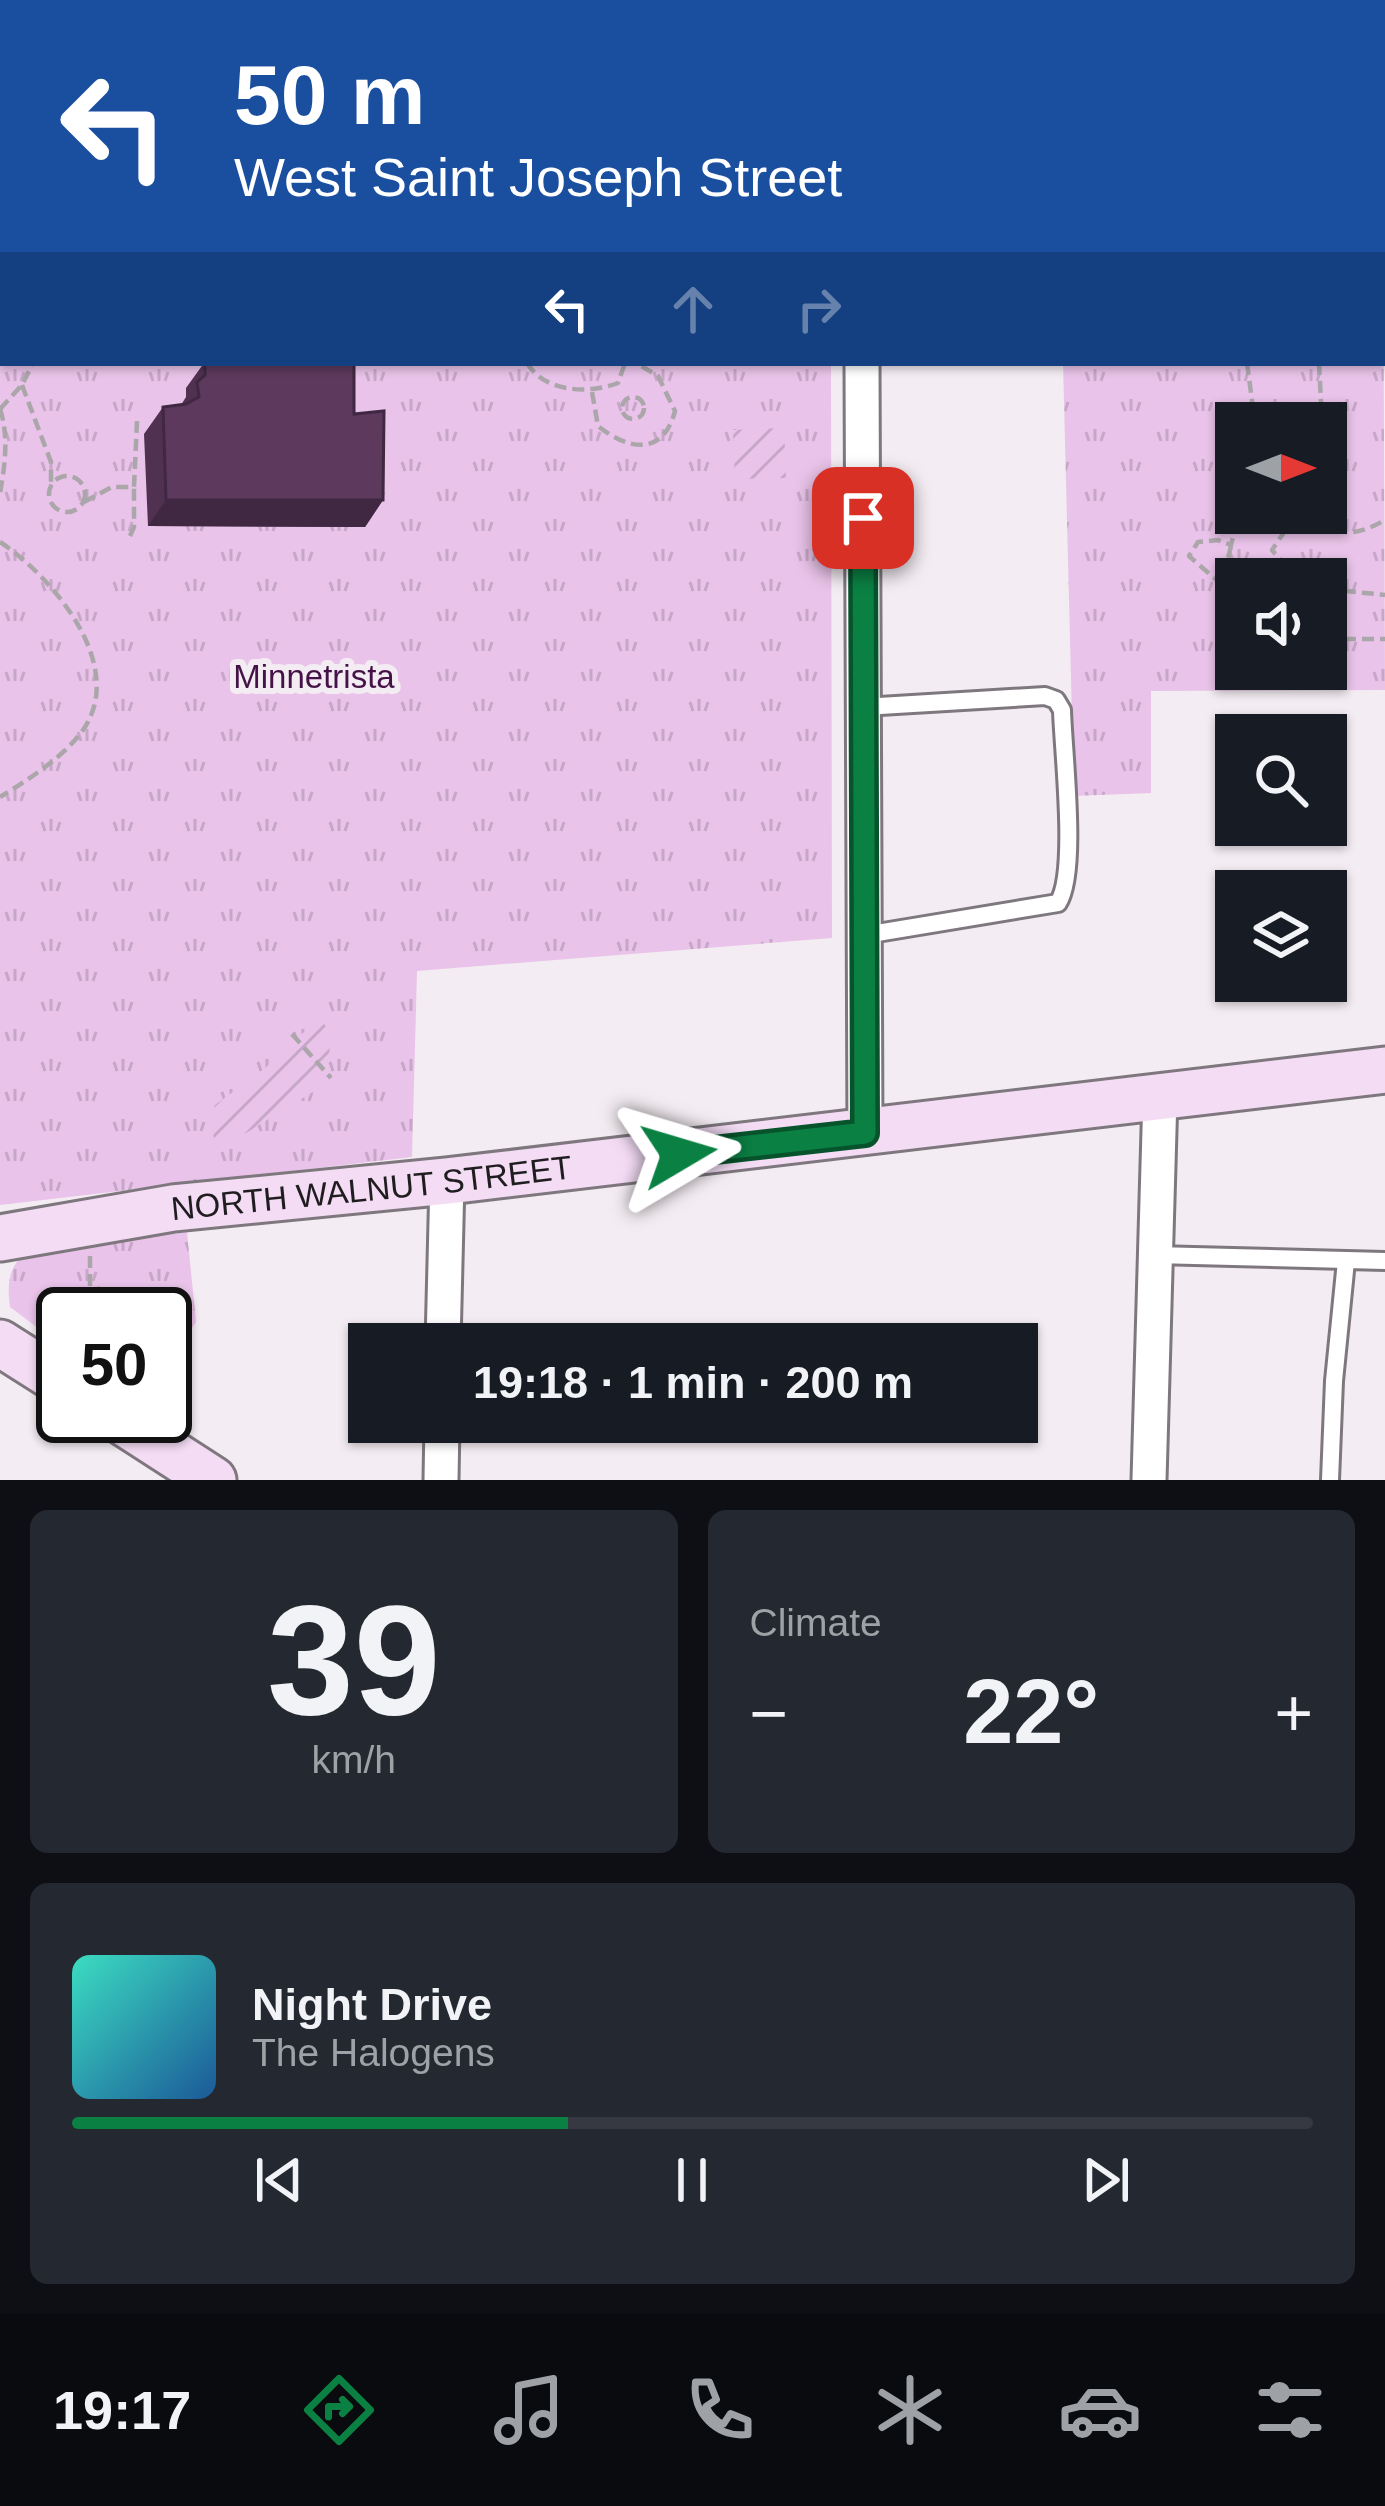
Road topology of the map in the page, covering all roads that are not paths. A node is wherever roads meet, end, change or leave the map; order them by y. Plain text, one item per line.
1 (862, 366) edge
2 (863, 706) junction
3 (865, 935) junction
4 (1385, 1070) edge
5 (1160, 1094) junction
6 (865, 1133) junction
7 (447, 1181) junction
8 (0, 1238) edge
9 (1155, 1256) junction
10 (1346, 1261) junction
11 (1385, 1261) edge
12 (444, 1323) edge
13 (0, 1343) edge
14 (36, 1366) edge
15 (155, 1443) edge
16 (442, 1443) edge
17 (213, 1480) edge
18 (441, 1480) edge
19 (1149, 1480) edge
20 (1330, 1480) edge

1 - 2 street
2 - 3 street
2 - 3 lane
3 - 6 street
4 - 5 main road, NORTH WALNUT STREET
5 - 6 main road, NORTH WALNUT STREET
5 - 9 street
6 - 7 main road, NORTH WALNUT STREET
7 - 8 main road, NORTH WALNUT STREET
7 - 12 street
9 - 10 lane
9 - 19 street
10 - 11 lane
10 - 20 lane
13 - 14 main road
15 - 17 main road
16 - 18 street

